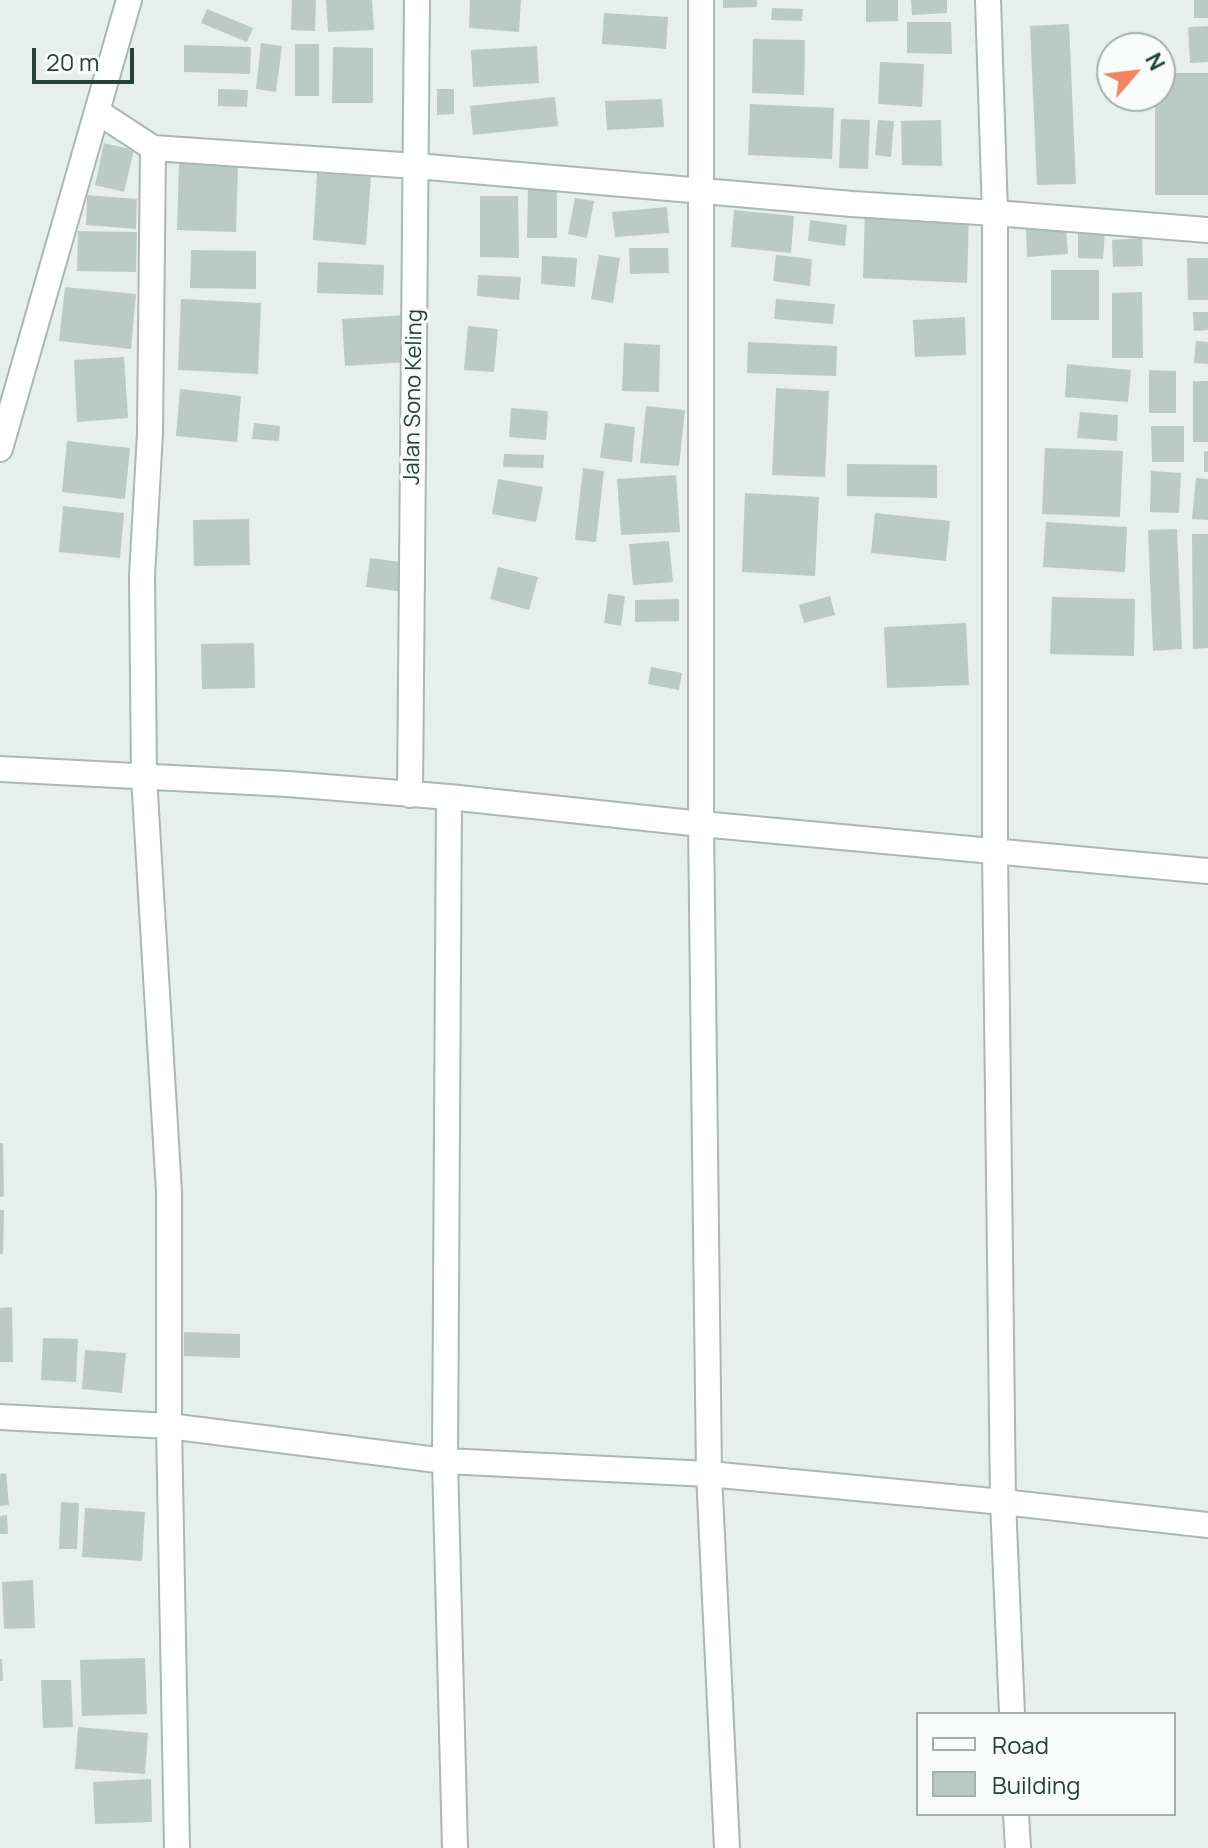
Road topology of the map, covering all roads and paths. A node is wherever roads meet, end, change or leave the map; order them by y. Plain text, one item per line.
1 (129, 0) edge
2 (417, 0) edge
3 (701, 0) edge
4 (988, 0) edge
5 (98, 112) junction
6 (153, 148) junction
7 (416, 166) junction
8 (700, 192) junction
9 (995, 213) junction
10 (1208, 230) edge
11 (0, 449) edge
12 (0, 769) edge
13 (144, 777) junction
14 (410, 795) junction
15 (449, 797) junction
16 (701, 824) junction
17 (995, 851) junction
18 (1208, 871) edge
19 (0, 1417) edge
20 (169, 1426) junction
21 (445, 1461) junction
22 (709, 1474) junction
23 (1003, 1502) junction
24 (1208, 1525) edge
25 (1012, 1712) edge
26 (1016, 1816) edge
27 (177, 1848) edge
28 (455, 1848) edge
29 (727, 1848) edge
30 (1018, 1848) edge

1 - 5 street
2 - 7 street, Jalan Sono Keling
3 - 8 street
4 - 9 street
5 - 6 street
5 - 11 street
6 - 7 street
6 - 13 street
7 - 8 street
7 - 14 street, Jalan Sono Keling
8 - 9 street
8 - 16 street
9 - 10 street
9 - 17 street
12 - 13 street
13 - 14 street
13 - 20 street
14 - 15 street
15 - 16 street
15 - 21 street
16 - 17 street
16 - 22 street
17 - 18 street
17 - 23 street
19 - 20 street
20 - 21 street
20 - 27 street
21 - 22 street
21 - 28 street
22 - 23 street
22 - 29 street
23 - 24 street
23 - 25 street
26 - 30 street

